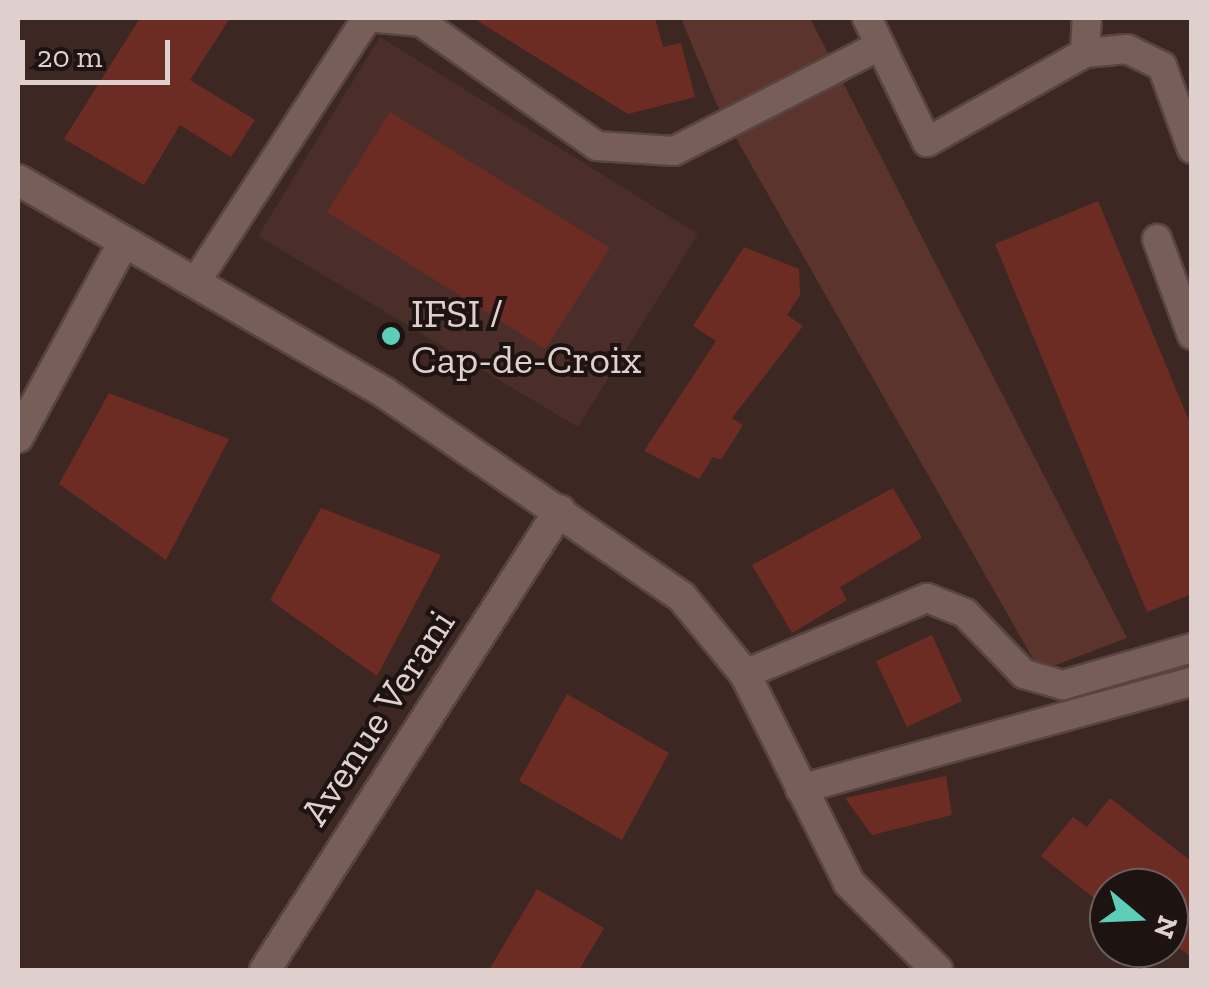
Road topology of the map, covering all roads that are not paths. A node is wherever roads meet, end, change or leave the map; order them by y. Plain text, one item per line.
1 (367, 18) edge
2 (378, 18) edge
3 (867, 18) edge
4 (1087, 18) edge
5 (875, 48) junction
6 (1085, 54) junction
7 (1192, 149) edge
8 (18, 180) edge
9 (1157, 240) dead end
10 (124, 242) junction
11 (195, 283) junction
12 (1192, 335) edge
13 (18, 436) edge
14 (560, 510) junction
15 (1192, 648) edge
16 (745, 674) junction
17 (1192, 682) edge
18 (800, 789) junction
19 (264, 970) edge
20 (937, 970) edge

1 - 11 lane
2 - 5 lane
3 - 5 lane
4 - 6 lane
5 - 6 lane
6 - 7 lane
8 - 10 street
9 - 12 lane
10 - 11 street
10 - 13 street
11 - 14 street
14 - 16 street
14 - 19 street, Avenue Verani
15 - 16 lane
16 - 18 street
17 - 18 lane
18 - 20 street

